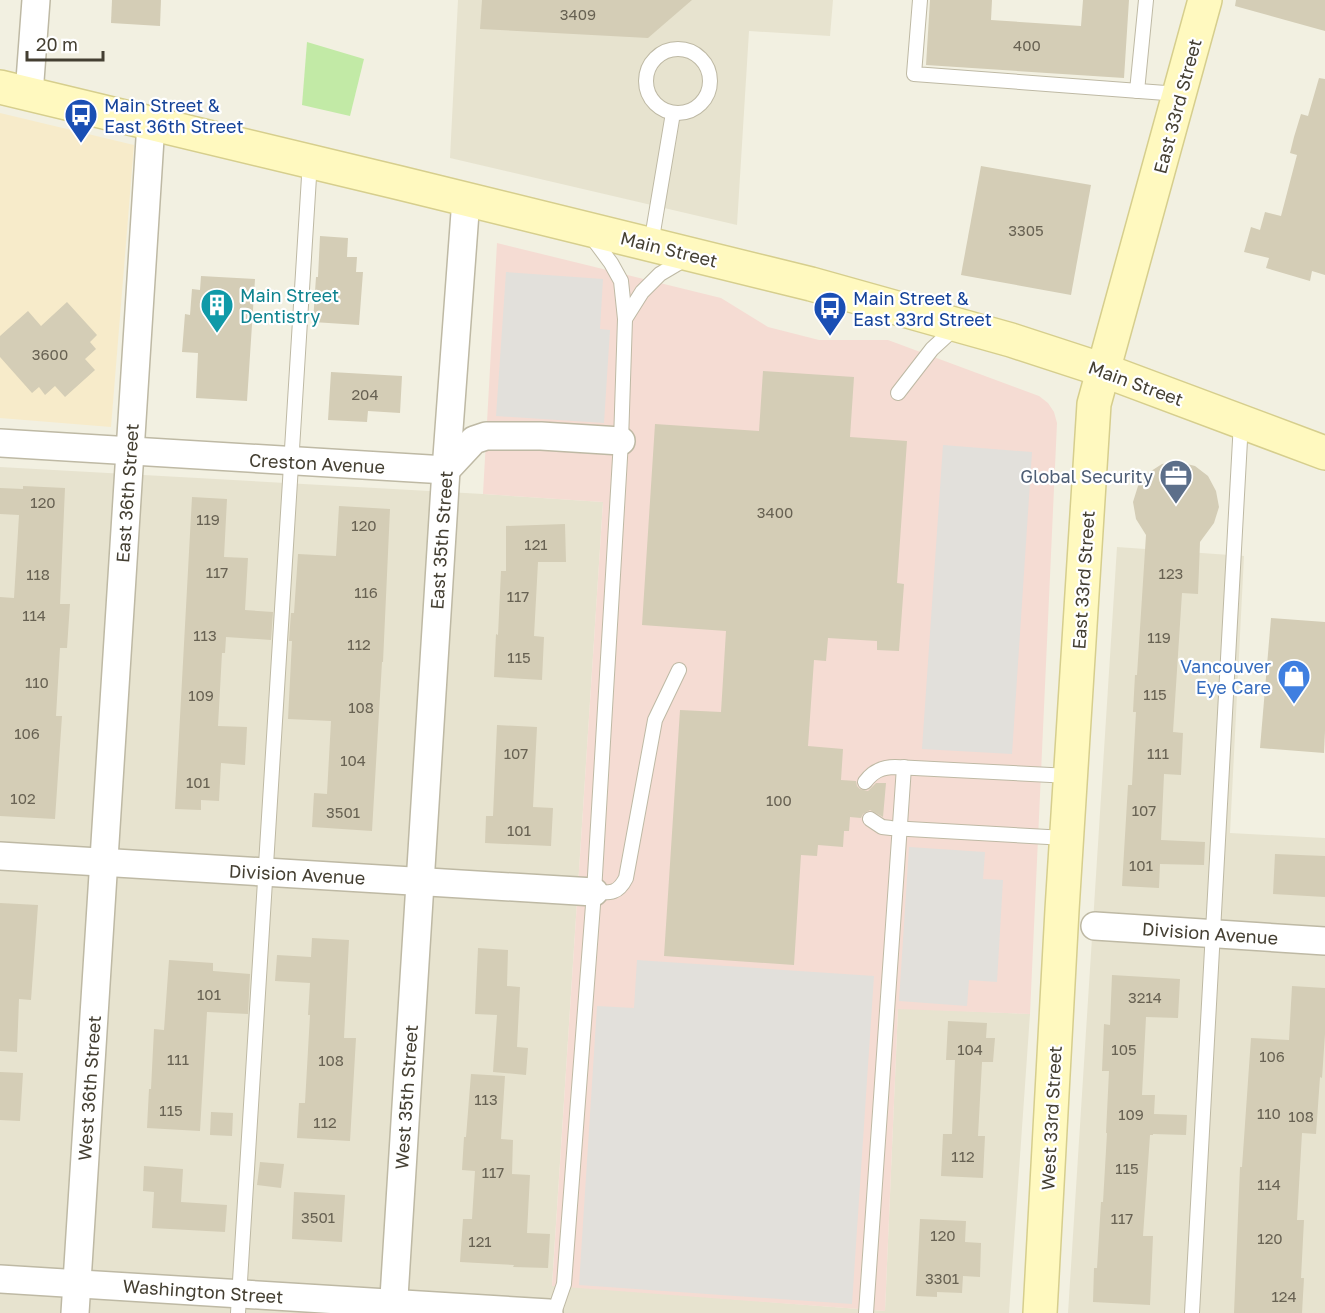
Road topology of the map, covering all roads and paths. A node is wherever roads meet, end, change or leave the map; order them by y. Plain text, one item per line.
1 (36, 0) edge
2 (920, 0) edge
3 (1146, 0) edge
4 (1205, 0) edge
5 (15, 90) edge
6 (1137, 91) junction
7 (1180, 94) junction
8 (674, 113) junction
9 (151, 123) junction
10 (310, 161) junction
11 (466, 199) junction
12 (585, 229) junction
13 (651, 245) junction
14 (692, 255) junction
15 (626, 319) junction
16 (958, 325) junction
17 (1103, 370) junction
18 (898, 393) dead end
19 (1241, 422) junction
20 (621, 441) junction
21 (0, 443) edge
22 (129, 451) junction
23 (1325, 453) edge
24 (291, 461) junction
25 (446, 470) junction
26 (680, 670) dead end
27 (904, 767) junction
28 (1070, 776) junction
29 (866, 782) dead end
30 (870, 819) dead end
31 (899, 829) junction
32 (1066, 838) junction
33 (0, 856) edge
34 (104, 862) junction
35 (266, 872) junction
36 (420, 881) junction
37 (594, 892) junction
38 (1061, 923) joint
39 (1095, 926) dead end
40 (1214, 933) junction
41 (1325, 940) edge
42 (0, 1279) edge
43 (77, 1284) junction
44 (239, 1303) edge
45 (393, 1308) edge
46 (75, 1313) edge
47 (549, 1313) edge
48 (554, 1313) edge
49 (866, 1313) edge
50 (1041, 1313) edge
51 (1192, 1313) edge

1 - 5 street
2 - 6 lane
3 - 6 lane
4 - 7 main road, East 33rd Street
5 - 9 main road, Main Street
6 - 7 lane
7 - 17 main road, East 33rd Street
8 - 8 lane
8 - 13 lane
9 - 10 main road, Main Street
9 - 22 street, East 36th Street
10 - 11 main road, Main Street
10 - 24 lane
11 - 12 main road, Main Street
11 - 25 street, East 35th Street
12 - 13 main road, Main Street
12 - 15 lane
13 - 14 main road, Main Street
14 - 15 lane
14 - 16 main road, Main Street
15 - 20 lane
16 - 17 main road, Main Street
16 - 18 lane
17 - 19 main road, Main Street
17 - 28 main road, East 33rd Street
19 - 23 main road, Main Street
19 - 40 lane
20 - 25 street
20 - 37 lane
21 - 22 street, Creston Avenue
22 - 24 street, Creston Avenue
22 - 34 street, East 36th Street
24 - 25 street, Creston Avenue
24 - 35 lane
25 - 36 street, East 35th Street
26 - 37 lane
27 - 28 lane
27 - 29 lane
27 - 31 lane
28 - 32 main road, East 33rd Street
30 - 31 lane
31 - 32 lane
31 - 49 lane
32 - 38 main road, East 33rd Street
33 - 34 street, Division Avenue
34 - 35 street, Division Avenue
34 - 43 street, West 36th Street
35 - 36 street, Division Avenue
35 - 44 lane
36 - 37 street, Division Avenue
36 - 45 street, West 35th Street
37 - 48 lane
38 - 50 main road, West 33rd Street
39 - 40 street, Division Avenue
40 - 41 street, Division Avenue
40 - 51 lane
42 - 43 street, Washington Street
43 - 44 street, Washington Street
43 - 46 street, West 36th Street
44 - 45 street, Washington Street
45 - 47 street, Washington Street

